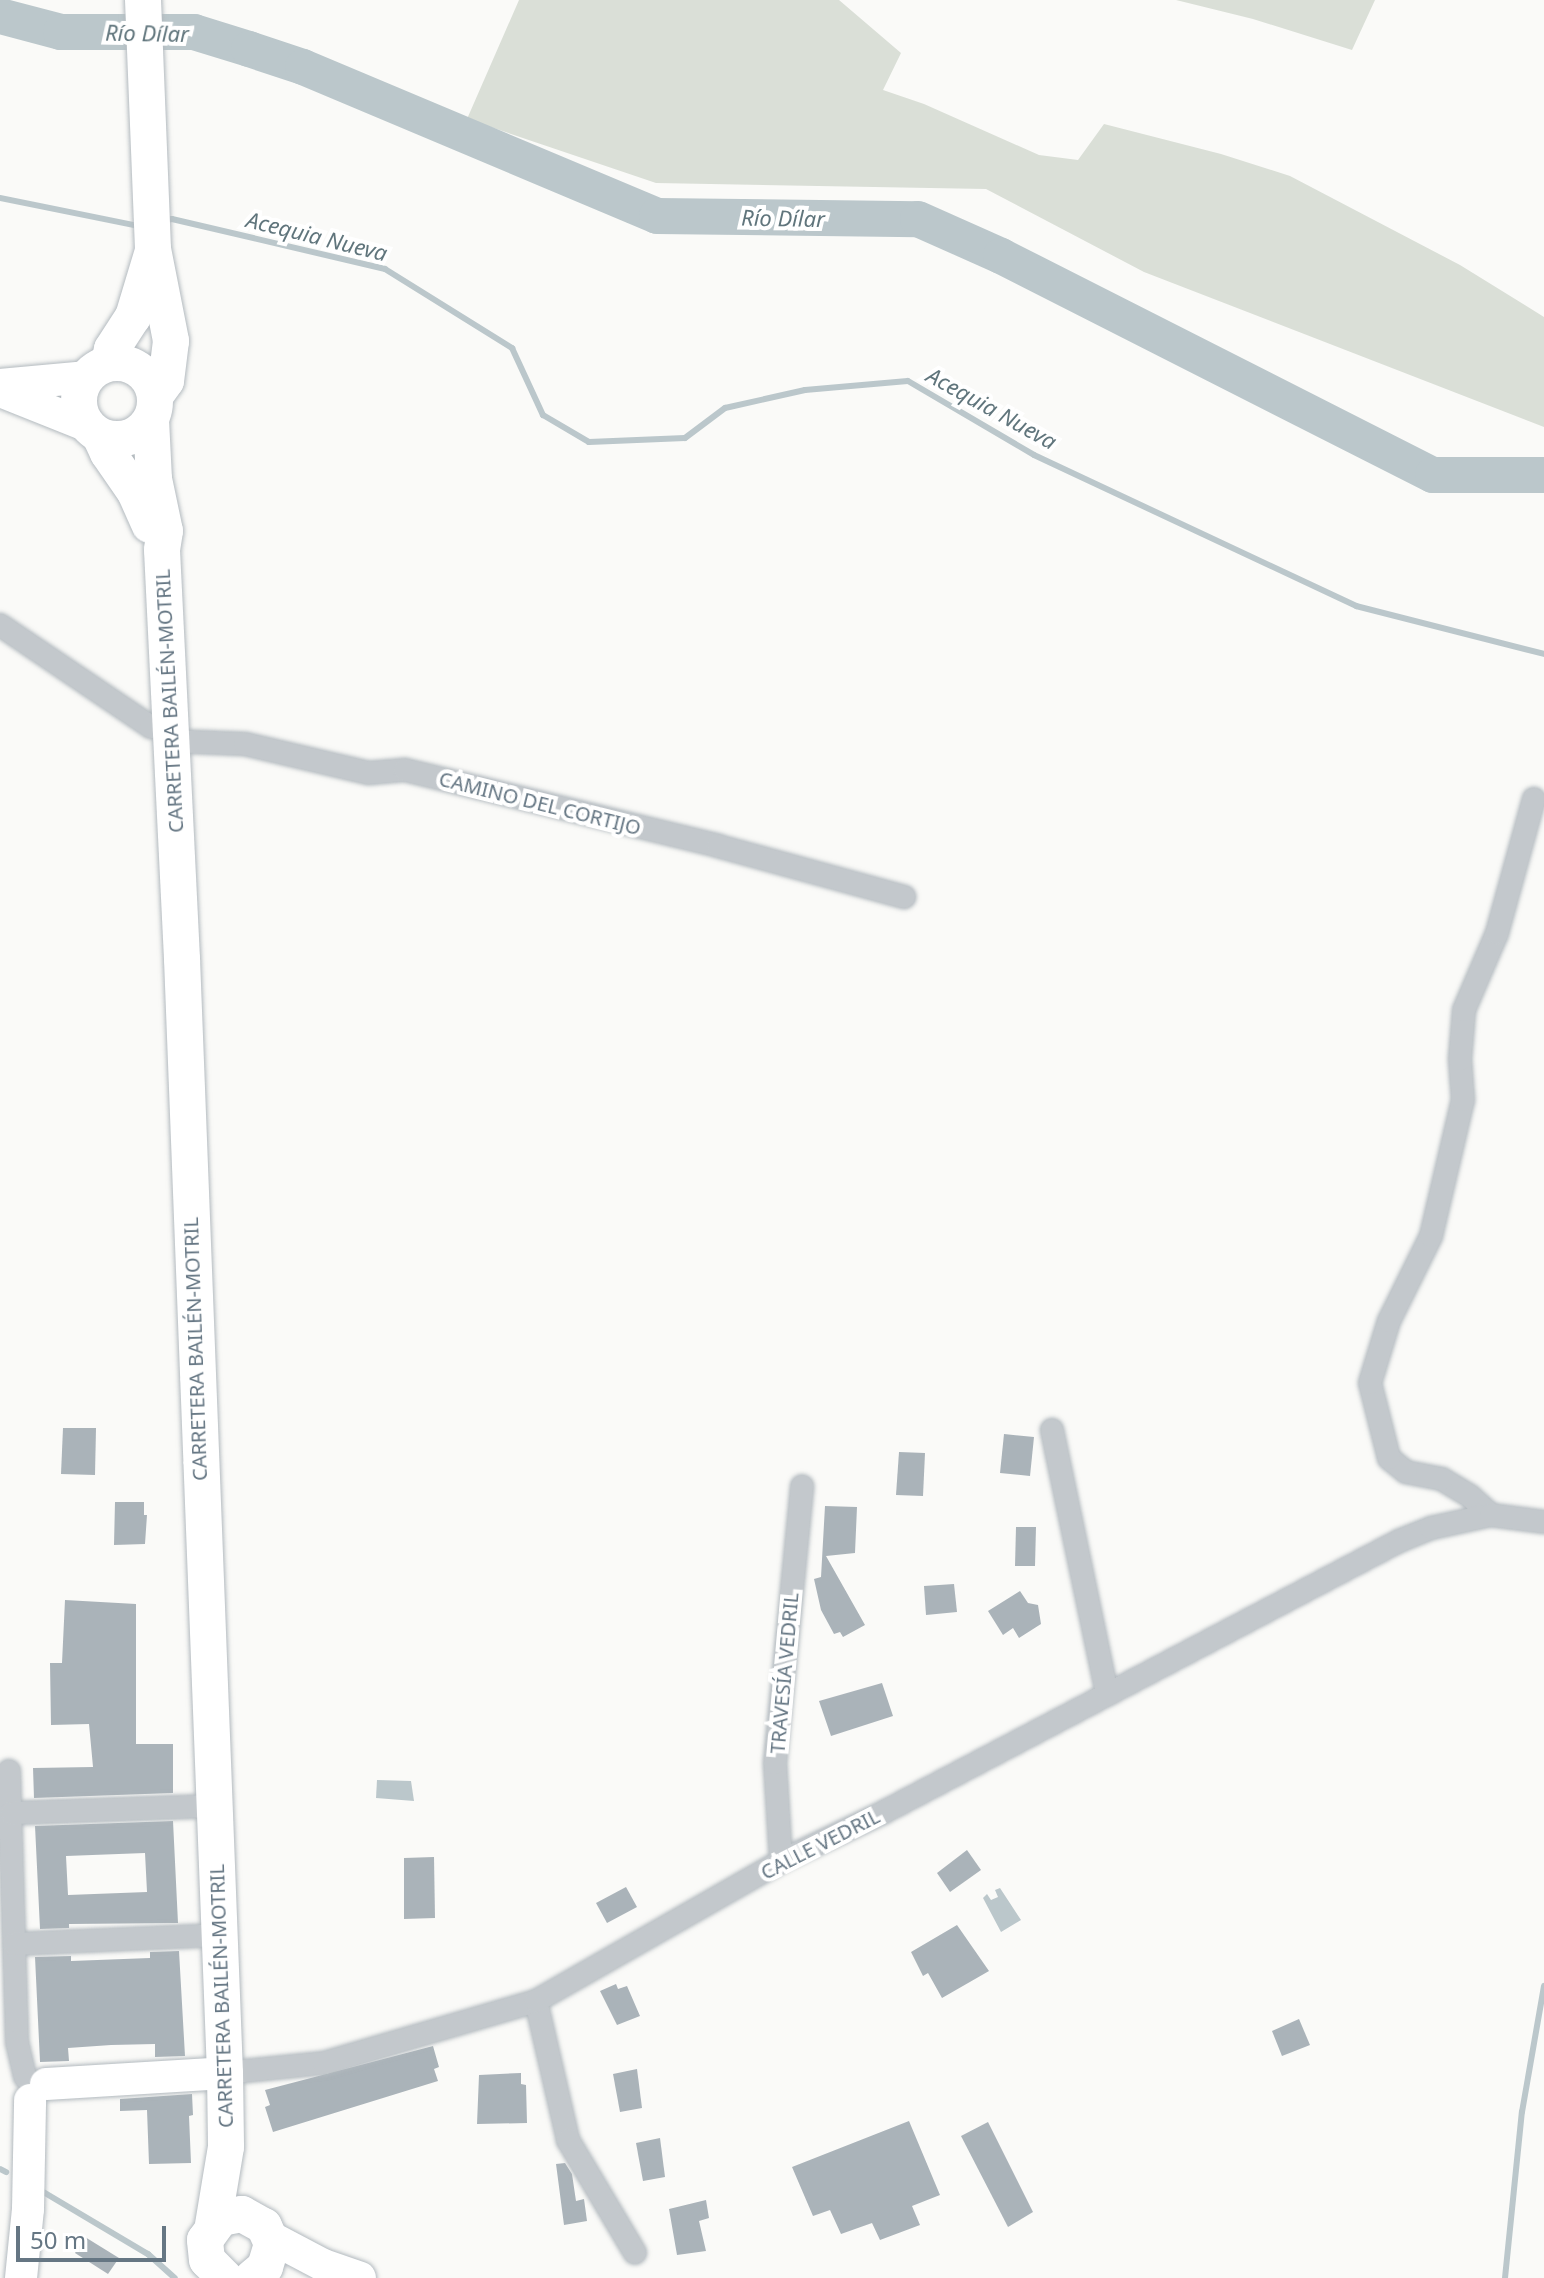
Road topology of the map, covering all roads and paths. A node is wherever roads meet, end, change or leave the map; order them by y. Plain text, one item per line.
1 (143, 0) edge
2 (153, 244) junction
3 (99, 370) junction
4 (0, 388) edge
5 (153, 408) junction
6 (94, 431) junction
7 (162, 550) junction
8 (0, 625) edge
9 (171, 734) junction
10 (1534, 799) dead end
11 (904, 897) dead end
12 (1052, 1430) dead end
13 (802, 1486) dead end
14 (1491, 1515) junction
15 (1544, 1522) edge
16 (1107, 1694) junction
17 (9, 1771) dead end
18 (215, 1806) junction
19 (12, 1813) junction
20 (781, 1861) junction
21 (218, 1935) junction
22 (14, 1944) junction
23 (536, 2001) junction
24 (8, 2040) edge
25 (225, 2073) junction
26 (34, 2087) junction
27 (226, 2147) junction
28 (213, 2225) junction
29 (259, 2250) edge
30 (635, 2253) dead end
31 (219, 2276) edge
32 (21, 2278) edge
33 (360, 2278) edge

1 - 2 main road
2 - 3 main road
2 - 5 main road
3 - 4 street
3 - 5 main road
3 - 6 main road
4 - 6 street
5 - 6 main road
5 - 7 main road, CARRETERA BAILÉN-MOTRIL
6 - 7 main road, CARRETERA BAILÉN-MOTRIL
7 - 9 main road, CARRETERA BAILÉN-MOTRIL
8 - 9 street, CAMINO DEL CORTIJO
9 - 11 street, CAMINO DEL CORTIJO
9 - 18 main road, CARRETERA BAILÉN-MOTRIL
10 - 14 street
12 - 16 street
13 - 20 street, TRAVESÍA VEDRIL
14 - 15 street, CALLE VEDRIL
14 - 16 street, CALLE VEDRIL
16 - 20 street, CALLE VEDRIL
17 - 19 street
18 - 19 street
18 - 21 main road, CARRETERA BAILÉN-MOTRIL
19 - 22 street
20 - 23 street, CALLE VEDRIL
21 - 22 street
21 - 25 main road, CARRETERA BAILÉN-MOTRIL
22 - 24 street
23 - 25 street, CALLE VEDRIL
23 - 30 street
24 - 26 street
25 - 26 street
25 - 27 main road, CARRETERA BAILÉN-MOTRIL
26 - 32 street
27 - 28 main road, CARRETERA BAILÉN-MOTRIL
27 - 29 main road, CARRETERA BAILÉN-MOTRIL
28 - 29 main road
28 - 31 main road, CARRETERA BAILÉN-MOTRIL
29 - 33 street

